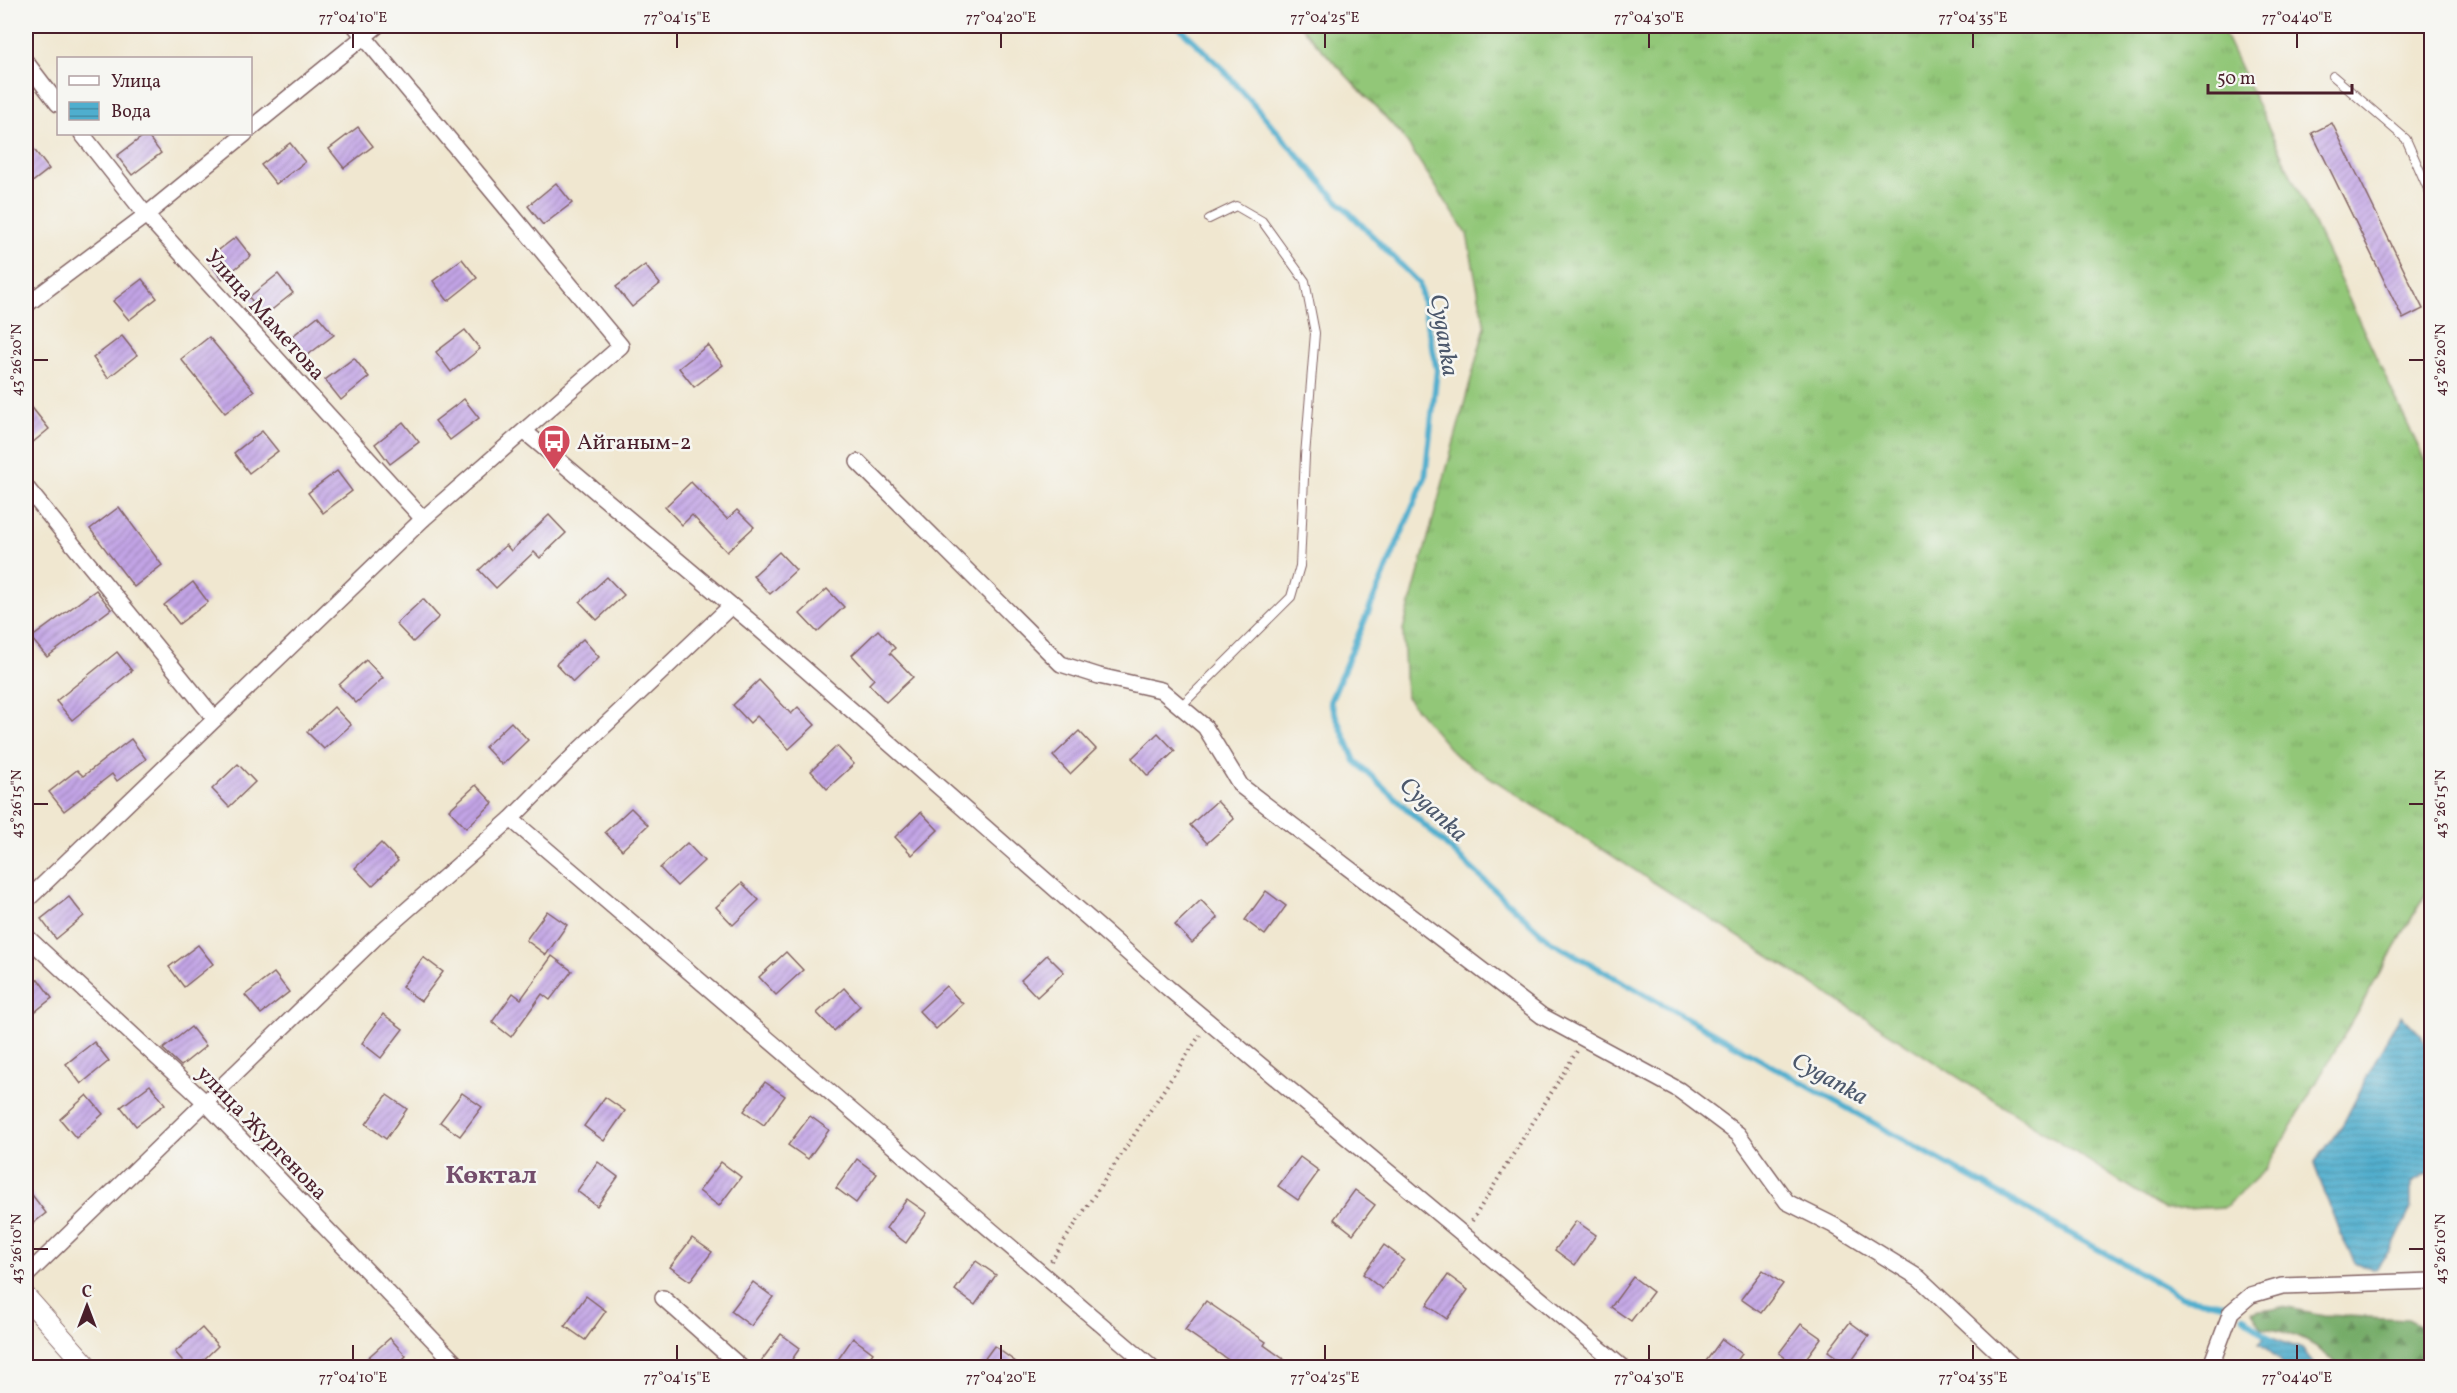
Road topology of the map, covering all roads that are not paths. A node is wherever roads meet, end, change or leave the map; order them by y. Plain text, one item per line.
1 (377, 26) edge
2 (359, 31) edge
3 (26, 62) edge
4 (2333, 76) dead end
5 (57, 103) edge
6 (252, 127) edge
7 (83, 135) edge
8 (244, 135) edge
9 (2432, 198) edge
10 (146, 215) junction
11 (1209, 219) dead end
12 (26, 305) edge
13 (524, 431) junction
14 (858, 462) dead end
15 (26, 487) edge
16 (423, 519) junction
17 (731, 606) junction
18 (1181, 706) junction
19 (215, 718) junction
20 (511, 819) junction
21 (26, 901) edge
22 (26, 936) edge
23 (205, 1102) junction
24 (26, 1276) edge
25 (2432, 1281) edge
26 (26, 1297) edge
27 (663, 1298) dead end
28 (89, 1368) edge
29 (460, 1368) edge
30 (742, 1368) edge
31 (1152, 1368) edge
32 (1623, 1368) edge
33 (2015, 1368) edge
34 (2210, 1368) edge

1 - 2 street
2 - 6 street
2 - 13 street
3 - 5 street
4 - 9 lane
7 - 10 street, Улица Маметова
8 - 10 street
10 - 12 street
10 - 16 street, Улица Маметова
11 - 18 lane
13 - 16 street
13 - 17 street
14 - 18 street
15 - 19 street
16 - 19 street
17 - 20 street
17 - 32 street
18 - 33 street
19 - 21 street
20 - 23 street
20 - 31 street
22 - 23 street, улица Жургенова
23 - 24 street
23 - 29 street, улица Жургенова
25 - 34 street
26 - 28 street
27 - 30 street

